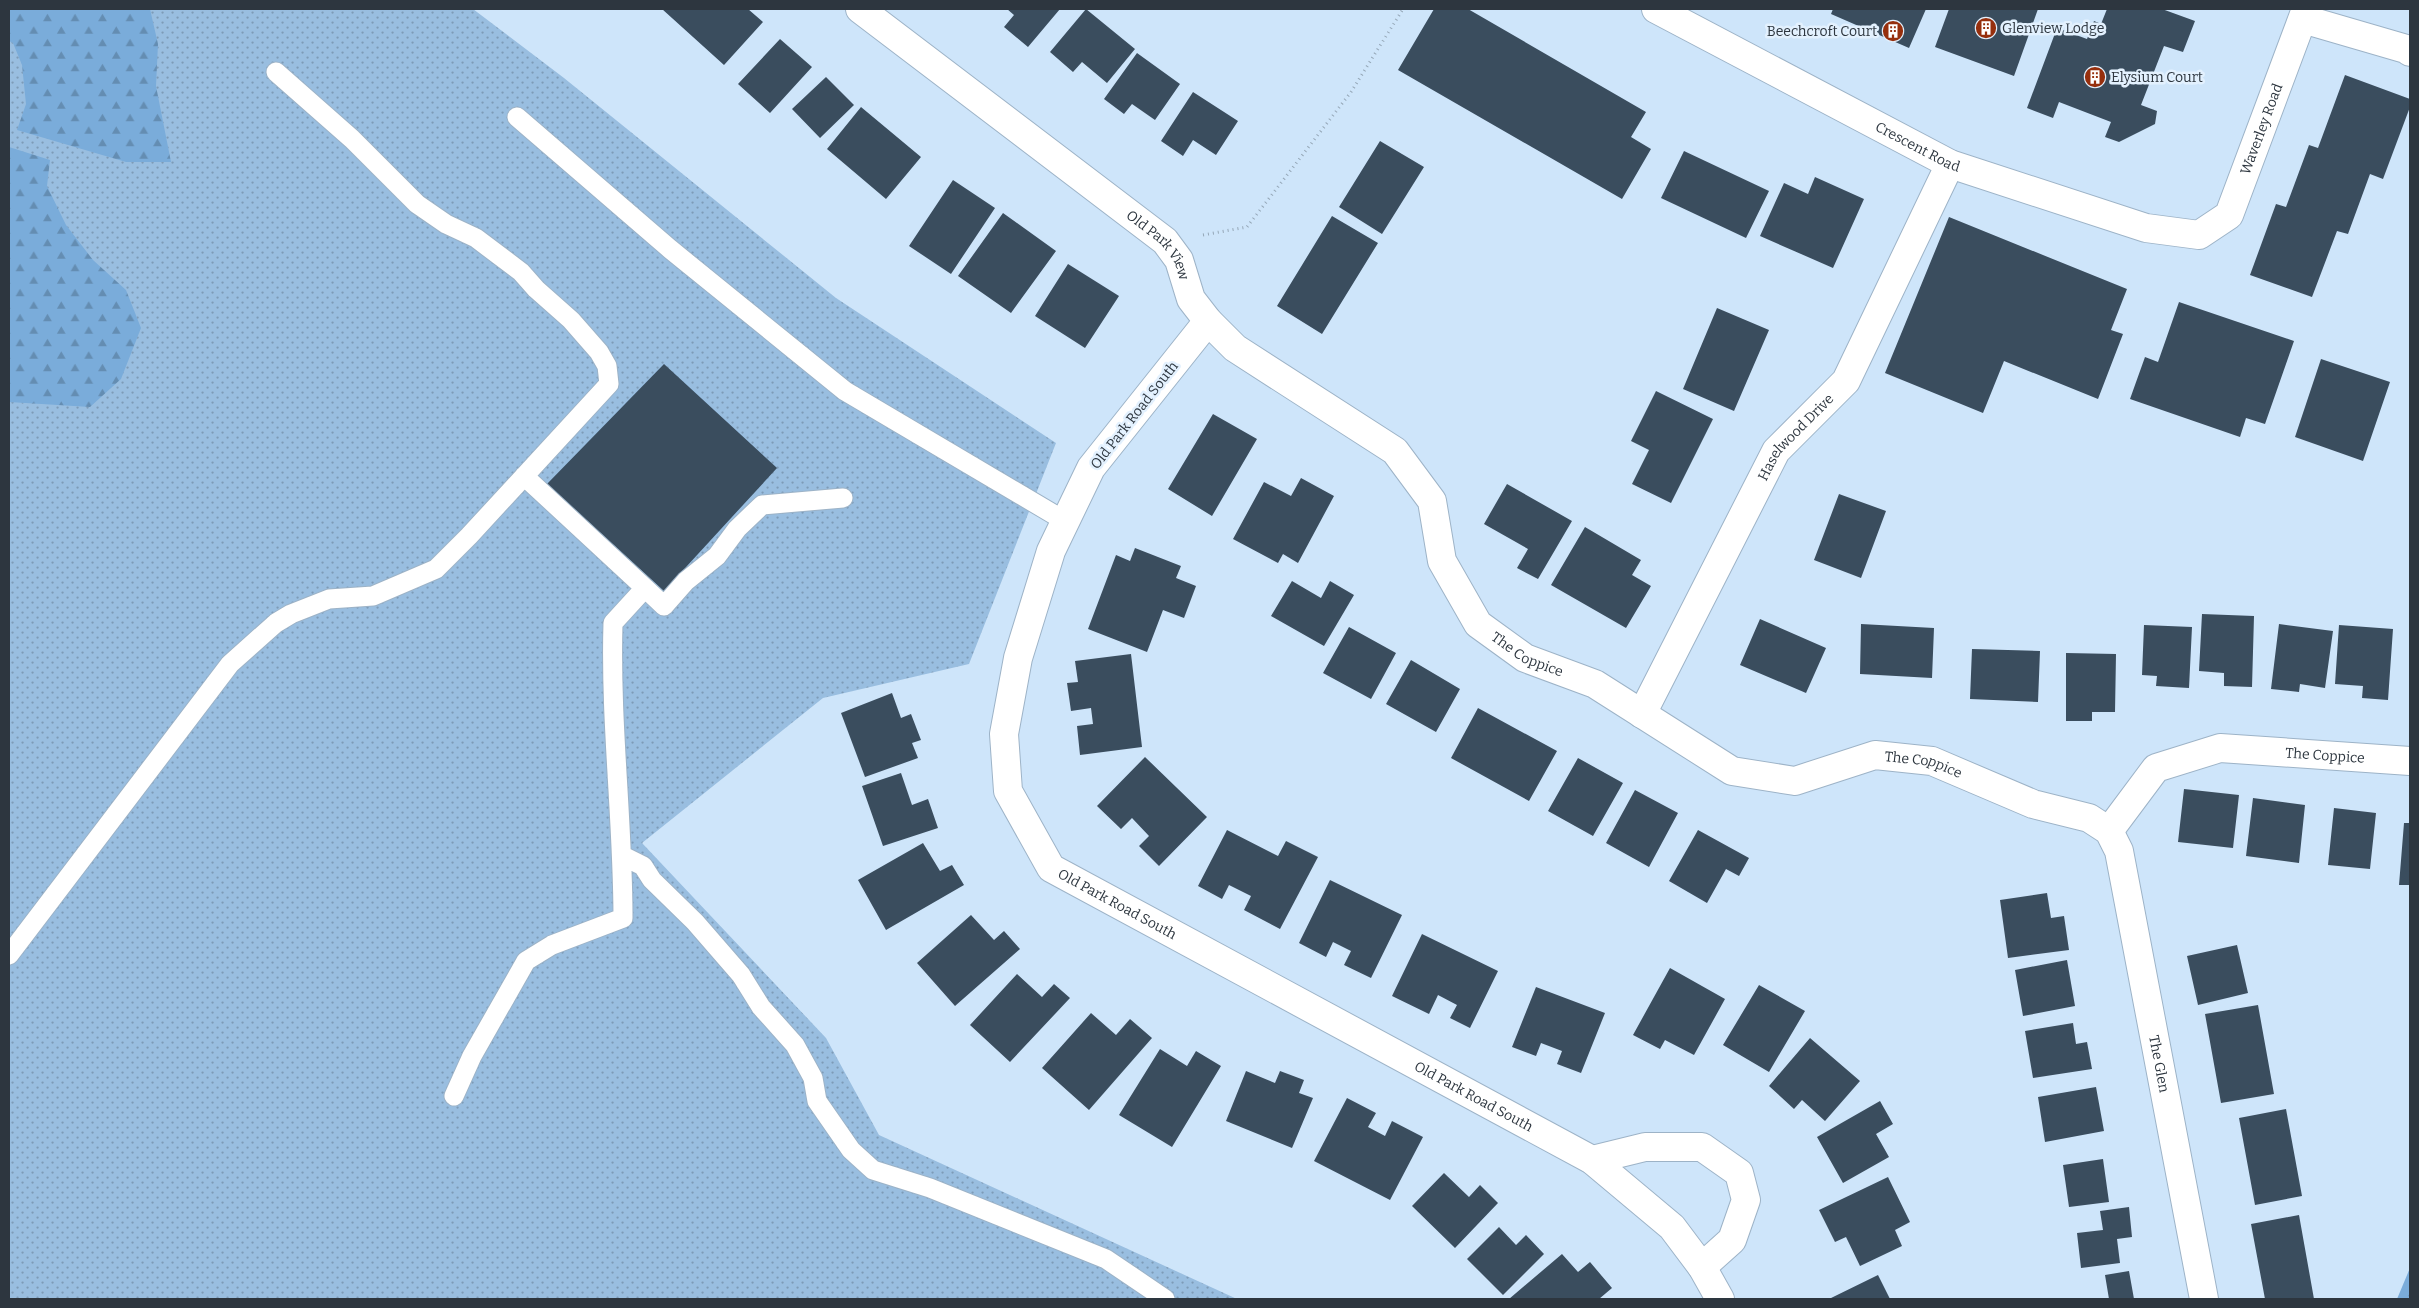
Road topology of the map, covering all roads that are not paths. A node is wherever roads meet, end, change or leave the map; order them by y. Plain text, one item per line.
1 (860, 9) edge
2 (1656, 9) edge
3 (2304, 14) edge
4 (2410, 52) edge
5 (276, 72) dead end
6 (517, 117) dead end
7 (1950, 164) junction
8 (2199, 235) joint
9 (1208, 321) junction
10 (524, 476) junction
11 (842, 498) dead end
12 (1432, 501) joint
13 (1065, 521) junction
14 (645, 588) junction
15 (1642, 714) junction
16 (2410, 761) edge
17 (2109, 831) junction
18 (623, 856) junction
19 (9, 955) edge
20 (454, 1096) dead end
21 (1592, 1160) junction
22 (1702, 1267) junction
23 (1166, 1299) edge
24 (1720, 1299) edge
25 (2204, 1299) edge

1 - 9 street, Old Park View
2 - 7 street, Crescent Road
3 - 4 street
3 - 8 street, Waverley Road
5 - 10 lane
6 - 13 lane
7 - 8 street, Crescent Road
7 - 15 street, Haselwood Drive
9 - 12 street, Old Park View
9 - 13 street, Old Park Road South
10 - 14 lane
10 - 19 lane
11 - 14 lane
12 - 15 street, The Coppice
13 - 21 street, Old Park Road South
14 - 18 lane
15 - 17 street, The Coppice
16 - 17 street, The Coppice
17 - 25 street, The Glen
18 - 20 lane
18 - 23 lane
21 - 22 street, Old Park Road South
21 - 22 street
22 - 24 street, Old Park Road South

